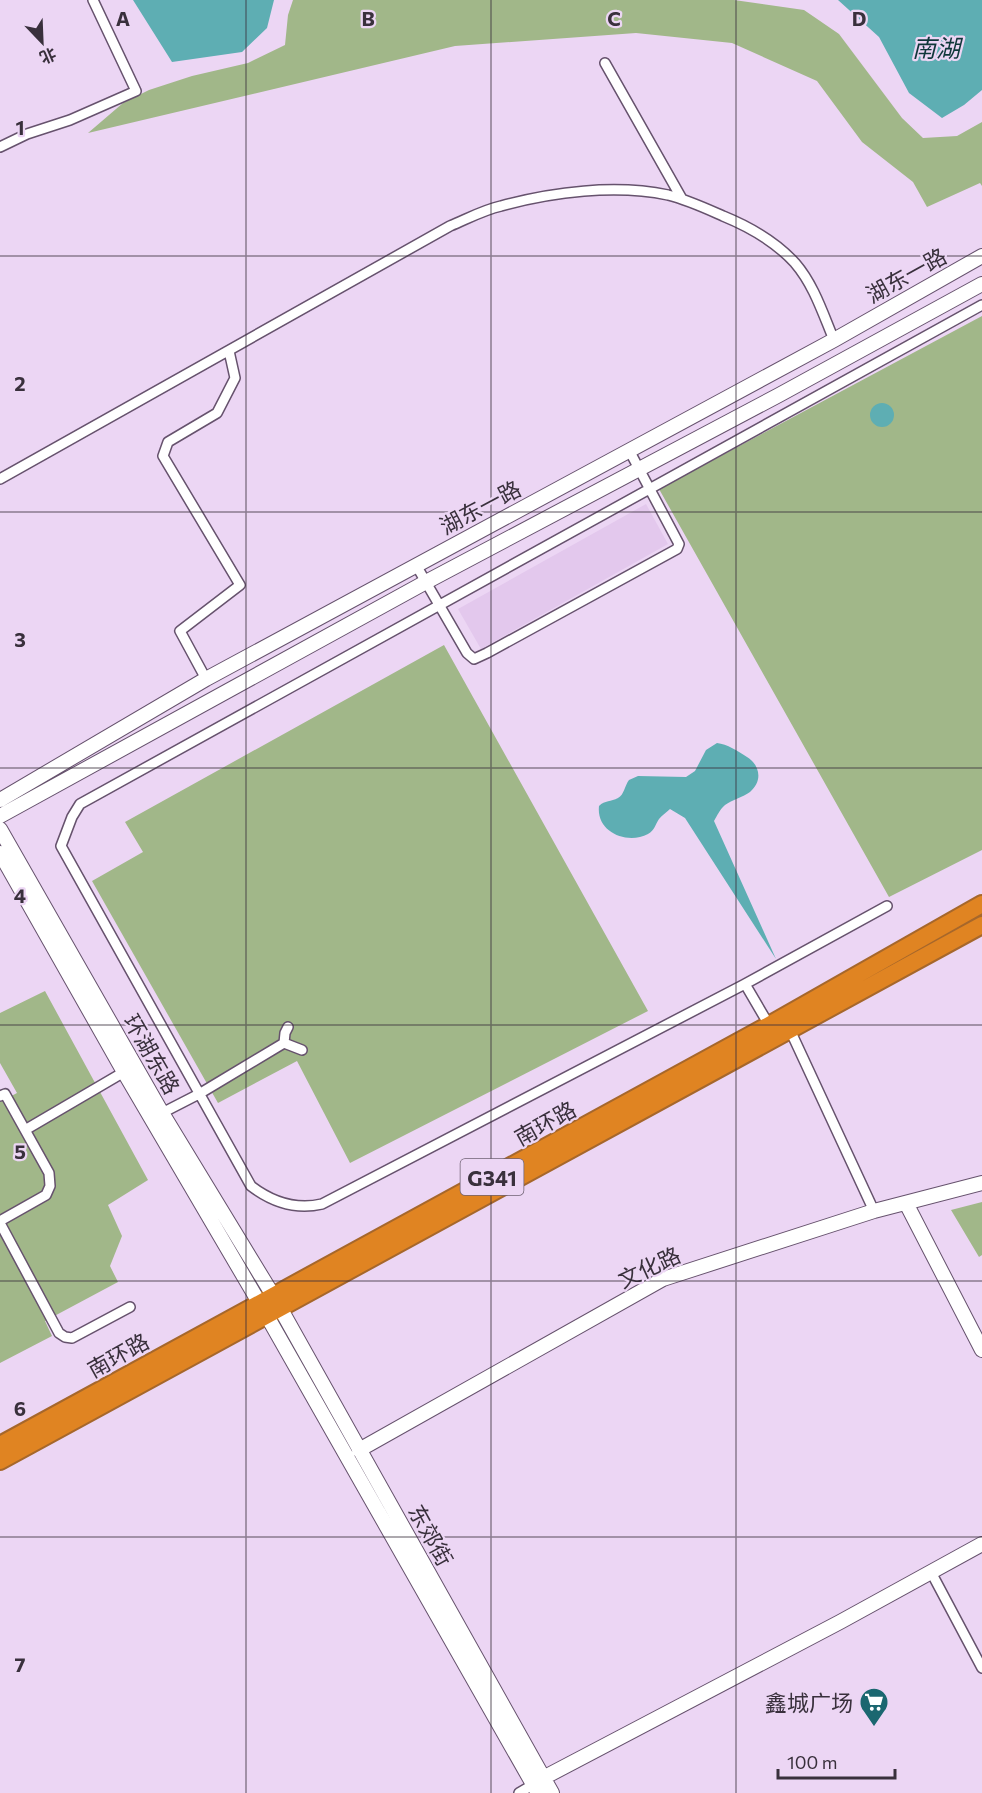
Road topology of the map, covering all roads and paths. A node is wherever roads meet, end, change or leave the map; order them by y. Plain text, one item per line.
1 (93, 0) edge
2 (605, 63) dead end
3 (0, 147) edge
4 (682, 199) junction
5 (982, 256) edge
6 (982, 284) edge
7 (982, 305) edge
8 (834, 340) junction
9 (229, 351) junction
10 (628, 450) junction
11 (639, 470) junction
12 (0, 479) edge
13 (649, 489) junction
14 (416, 565) junction
15 (426, 582) junction
16 (439, 604) junction
17 (206, 679) junction
18 (0, 800) edge
19 (0, 816) edge
20 (0, 829) edge
21 (0, 852) edge
22 (982, 904) edge
23 (887, 906) dead end
24 (982, 925) edge
25 (745, 984) junction
26 (769, 1025) junction
27 (288, 1027) dead end
28 (790, 1030) junction
29 (284, 1043) junction
30 (302, 1050) dead end
31 (124, 1072) junction
32 (199, 1094) junction
33 (0, 1096) edge
34 (162, 1113) junction
35 (25, 1130) junction
36 (982, 1183) edge
37 (906, 1203) junction
38 (874, 1212) junction
39 (0, 1222) edge
40 (270, 1306) junction
41 (130, 1307) dead end
42 (982, 1350) edge
43 (1, 1442) edge
44 (359, 1450) junction
45 (0, 1461) edge
46 (982, 1544) edge
47 (931, 1572) junction
48 (982, 1668) edge
49 (538, 1785) edge
50 (519, 1793) edge
51 (552, 1793) edge

1 - 3 street
2 - 4 street
4 - 8 street
4 - 9 street
5 - 8 main road, 湖东一路
6 - 11 main road, 湖东一路
7 - 13 street
8 - 10 main road, 湖东一路
9 - 12 street
9 - 17 street
10 - 11 street
10 - 14 main road, 湖东一路
11 - 13 street
11 - 15 main road, 湖东一路
13 - 16 street
13 - 16 street
14 - 15 street
14 - 17 main road, 湖东一路
15 - 16 street
15 - 19 main road, 湖东一路
16 - 32 street
17 - 18 main road, 湖东一路
20 - 34 main road, 环湖东路
21 - 31 main road, 环湖东路
22 - 26 highway, 南环路 / G341
23 - 25 street
24 - 28 highway, 南环路 / G341
25 - 26 street
25 - 32 street
26 - 40 highway, 南环路 / G341
27 - 29 street
28 - 38 street
28 - 40 highway, 南环路 / G341
29 - 30 street
29 - 32 street
31 - 35 street
31 - 40 main road, 环湖东路
32 - 34 street
33 - 35 street
34 - 40 main road, 环湖东路
35 - 39 street
36 - 37 main road, 文化路
37 - 38 main road, 文化路
37 - 42 main road
38 - 44 main road, 文化路
39 - 41 street
40 - 43 highway, 南环路 / G341
40 - 44 main road, 东郊街
40 - 45 highway, 南环路 / G341
40 - 49 main road, 东郊街
44 - 49 main road, 东郊街
46 - 47 main road
47 - 48 street
47 - 49 main road
49 - 50 street
49 - 51 main road, 东郊街

